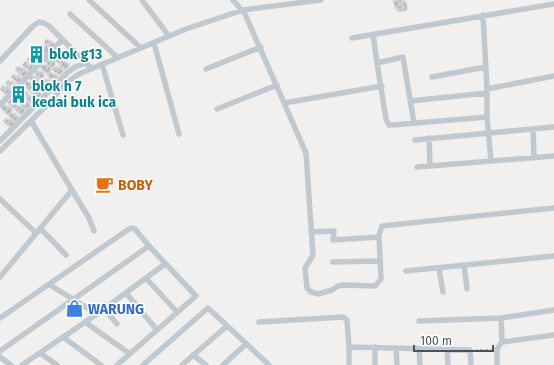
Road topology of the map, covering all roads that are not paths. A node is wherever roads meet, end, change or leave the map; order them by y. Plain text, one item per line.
1 (89, 0) edge
2 (142, 0) edge
3 (233, 0) edge
4 (321, 0) edge
5 (554, 4) edge
6 (243, 10) junction
7 (70, 14) dead end
8 (483, 15) junction
9 (373, 34) junction
10 (169, 36) junction
11 (352, 38) dead end
12 (62, 40) junction
13 (154, 43) junction
14 (261, 47) junction
15 (141, 48) junction
16 (117, 57) junction
17 (0, 61) edge
18 (86, 63) junction
19 (378, 63) junction
20 (102, 64) junction
21 (486, 67) junction
22 (91, 68) junction
23 (206, 69) dead end
24 (554, 76) edge
25 (432, 77) dead end
26 (277, 85) junction
27 (382, 86) junction
28 (487, 91) junction
29 (41, 99) junction
30 (410, 100) junction
31 (284, 103) junction
32 (0, 105) edge
33 (47, 105) junction
34 (217, 109) dead end
35 (486, 117) junction
36 (32, 121) junction
37 (414, 123) junction
38 (554, 127) edge
39 (533, 129) junction
40 (179, 134) dead end
41 (488, 134) junction
42 (123, 135) dead end
43 (428, 138) junction
44 (415, 140) dead end
45 (0, 141) edge
46 (0, 151) edge
47 (554, 156) edge
48 (534, 158) junction
49 (491, 161) junction
50 (430, 166) junction
51 (417, 167) dead end
52 (72, 190) junction
53 (0, 199) edge
54 (554, 208) edge
55 (38, 230) junction
56 (94, 231) dead end
57 (311, 232) junction
58 (379, 237) junction
59 (149, 246) junction
60 (66, 255) dead end
61 (554, 256) edge
62 (380, 261) junction
63 (333, 262) dead end
64 (165, 264) junction
65 (464, 265) junction
66 (439, 268) junction
67 (406, 271) dead end
68 (0, 277) edge
69 (146, 278) junction
70 (50, 285) junction
71 (467, 290) dead end
72 (443, 292) dead end
73 (126, 293) junction
74 (73, 299) junction
75 (104, 309) junction
76 (554, 310) edge
77 (177, 312) junction
78 (97, 314) junction
79 (0, 318) edge
80 (501, 318) junction
81 (419, 321) dead end
82 (85, 322) junction
83 (259, 322) dead end
84 (117, 324) dead end
85 (227, 326) junction
86 (157, 330) junction
87 (554, 335) edge
88 (63, 337) junction
89 (502, 342) junction
90 (246, 344) junction
91 (349, 347) junction
92 (374, 347) junction
93 (396, 348) junction
94 (419, 349) junction
95 (447, 350) junction
96 (0, 351) edge
97 (40, 353) junction
98 (130, 354) junction
99 (193, 356) junction
100 (0, 357) edge
101 (265, 364) edge
102 (11, 365) edge
103 (22, 365) edge
104 (58, 365) edge
105 (101, 365) edge
106 (117, 365) edge
107 (143, 365) edge
108 (182, 365) edge
109 (206, 365) edge
110 (223, 365) edge
111 (349, 365) edge
112 (375, 365) edge
113 (397, 365) edge
114 (420, 365) edge
115 (448, 365) edge
116 (471, 365) edge
117 (497, 365) edge

1 - 15 street
2 - 10 street
3 - 6 street
4 - 6 street
5 - 8 street
6 - 10 street
6 - 14 street
7 - 16 street
8 - 9 street
8 - 21 street
9 - 11 street
9 - 19 street
10 - 13 street
12 - 17 street
12 - 18 street
12 - 32 street
13 - 15 street
13 - 40 street
14 - 23 street
14 - 26 street
15 - 16 street
16 - 20 street
18 - 22 street
18 - 29 street
19 - 27 street
19 - 30 street
20 - 22 street
20 - 42 street
21 - 25 street
21 - 28 street
22 - 33 street
24 - 28 street
26 - 31 street
26 - 34 street
27 - 31 street
27 - 37 street
28 - 30 street
28 - 35 street
29 - 33 street
29 - 45 street
30 - 37 street
31 - 57 street
33 - 36 street
35 - 37 street
35 - 41 street
36 - 46 street
36 - 52 street
38 - 39 street
39 - 41 street
39 - 48 street
41 - 43 street
41 - 49 street
43 - 44 street
43 - 50 street
47 - 48 street
48 - 49 street
49 - 50 street
50 - 51 street
52 - 55 street
52 - 56 street
53 - 55 street
54 - 58 street
55 - 60 street
55 - 68 street
57 - 58 street
57 - 62 street
58 - 62 street
59 - 64 street
59 - 70 street
59 - 74 street
61 - 65 street
62 - 63 street
64 - 69 street
64 - 77 street
65 - 66 street
65 - 71 street
66 - 67 street
66 - 72 street
69 - 73 street
69 - 77 street
70 - 74 street
70 - 79 street
73 - 75 street
73 - 86 street
74 - 78 street
74 - 96 street
75 - 78 street
75 - 84 street
76 - 80 street
77 - 86 street
78 - 82 street
80 - 81 street
80 - 89 street
82 - 88 street
82 - 98 street
83 - 91 street
85 - 90 street
85 - 99 street
85 - 107 street
86 - 98 street
87 - 89 street
88 - 97 street
88 - 105 street
89 - 117 street
90 - 101 street
90 - 110 street
91 - 92 street
91 - 111 street
92 - 93 street
92 - 112 street
93 - 94 street
93 - 113 street
94 - 95 street
94 - 114 street
95 - 115 street
95 - 116 street
97 - 103 street
97 - 104 street
98 - 106 street
99 - 108 street
99 - 109 street
100 - 102 street

